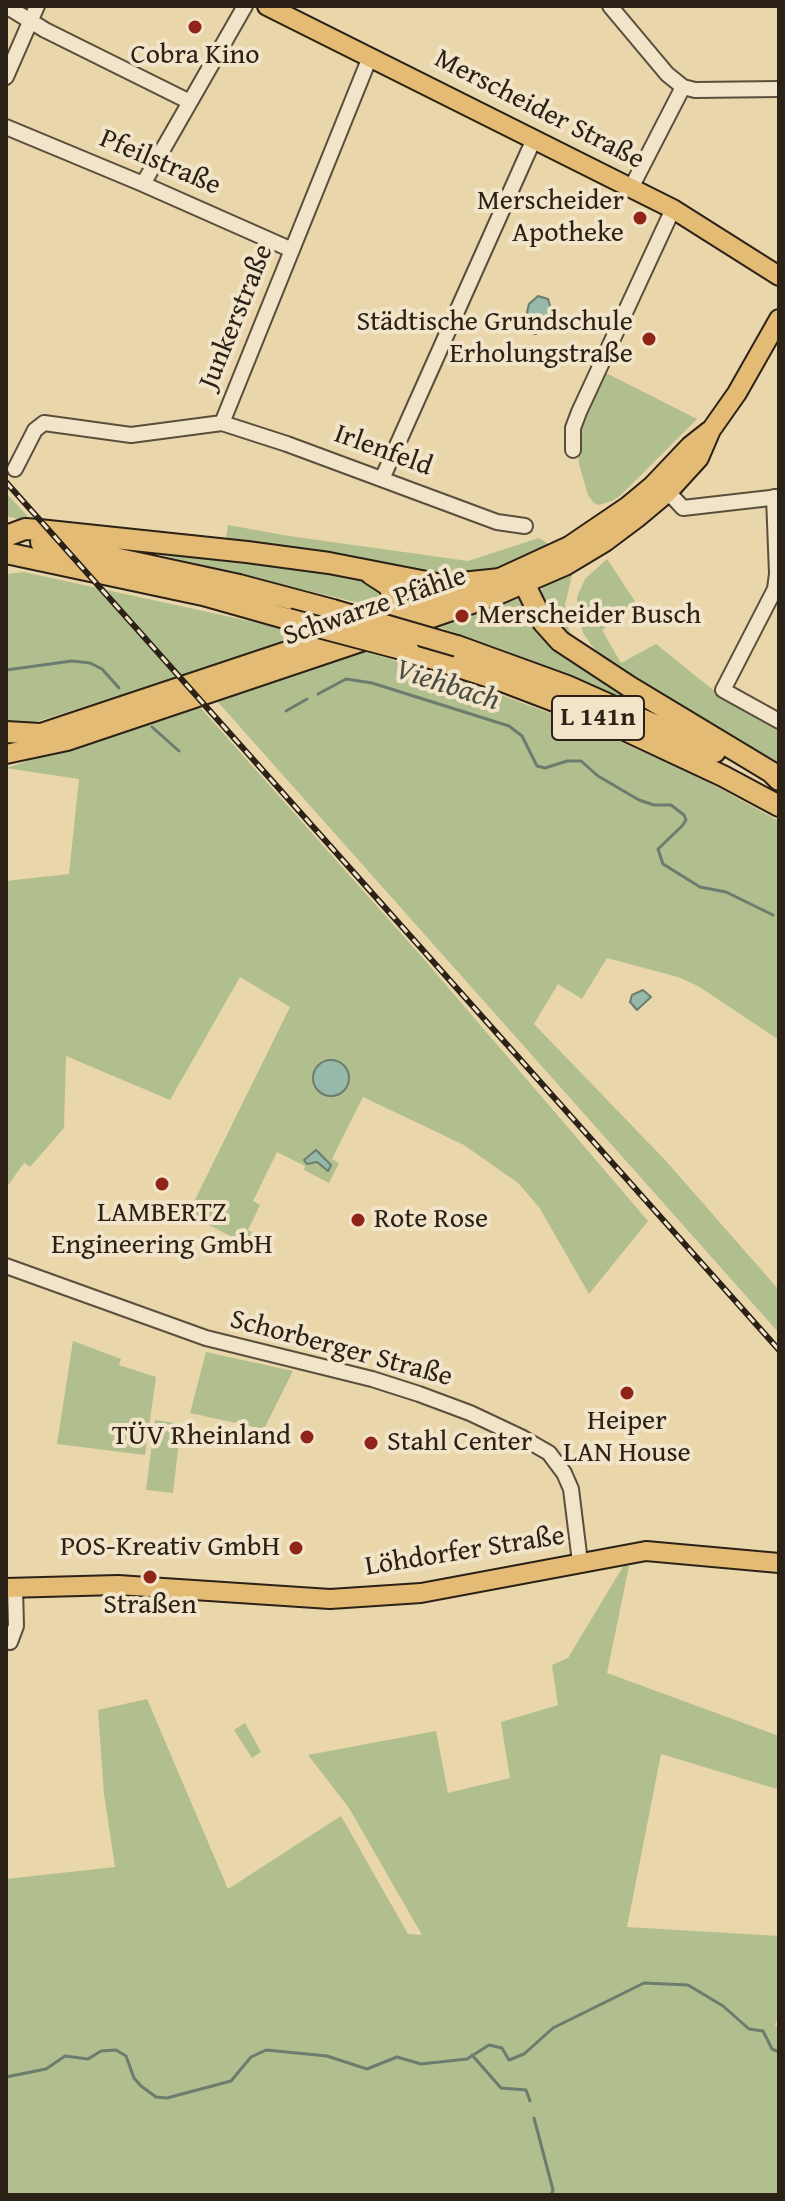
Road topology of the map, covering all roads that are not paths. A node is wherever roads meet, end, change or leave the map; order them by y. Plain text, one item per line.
1 (6, 6) edge
2 (37, 6) edge
3 (245, 6) edge
4 (267, 6) edge
5 (610, 6) edge
6 (31, 21) junction
7 (370, 57) junction
8 (6, 77) edge
9 (683, 87) junction
10 (779, 89) edge
11 (190, 102) junction
12 (6, 127) edge
13 (534, 139) junction
14 (143, 184) junction
15 (631, 188) junction
16 (673, 209) junction
17 (292, 250) junction
18 (779, 276) edge
19 (779, 319) edge
20 (222, 423) junction
21 (573, 450) dead end
22 (15, 469) dead end
23 (382, 479) junction
24 (660, 489) junction
25 (777, 497) edge
26 (525, 526) dead end
27 (7, 541) edge
28 (6, 565) edge
29 (70, 567) junction
30 (361, 568) junction
31 (493, 581) junction
32 (525, 585) junction
33 (396, 614) junction
34 (374, 637) junction
35 (779, 721) edge
36 (6, 732) edge
37 (40, 734) junction
38 (6, 742) edge
39 (6, 754) edge
40 (779, 782) edge
41 (779, 806) edge
42 (6, 1266) edge
43 (580, 1562) junction
44 (779, 1563) edge
45 (10, 1588) edge
46 (10, 1642) dead end

1 - 6 street
2 - 6 street
3 - 11 street
4 - 7 main road, Merscheider Straße
5 - 9 street
6 - 8 street
6 - 11 street
7 - 13 main road, Merscheider Straße
7 - 17 street, Junkerstraße
9 - 10 street
9 - 15 street
11 - 14 street
12 - 14 street, Pfeilstraße
13 - 15 main road, Merscheider Straße
13 - 23 street
14 - 17 street, Pfeilstraße
15 - 16 main road, Merscheider Straße
16 - 18 main road, Merscheider Straße
16 - 21 street
17 - 20 street, Junkerstraße
19 - 24 main road, Schwarze Pfähle
20 - 22 street, Junkerstraße
20 - 23 street, Irlenfeld
23 - 26 street, Irlenfeld
24 - 25 street
24 - 31 main road, Schwarze Pfähle
24 - 32 main road, Schwarze Pfähle
25 - 35 street
27 - 29 highway, L 141n
27 - 30 highway
27 - 40 highway, L 141n, bridge
28 - 29 highway
29 - 41 highway, L 141n, bridge
30 - 31 highway
30 - 33 highway
31 - 32 highway
31 - 33 main road, Schwarze Pfähle
32 - 34 main road, Schwarze Pfähle
32 - 40 highway
33 - 34 highway
33 - 37 main road, Schwarze Pfähle
34 - 39 main road, Schwarze Pfähle
36 - 37 highway
37 - 38 main road, Schwarze Pfähle
42 - 43 street, Schorberger Straße
43 - 44 main road, Löhdorfer Straße
43 - 45 main road, Löhdorfer Straße
45 - 46 street, Löhdorfer Straße

